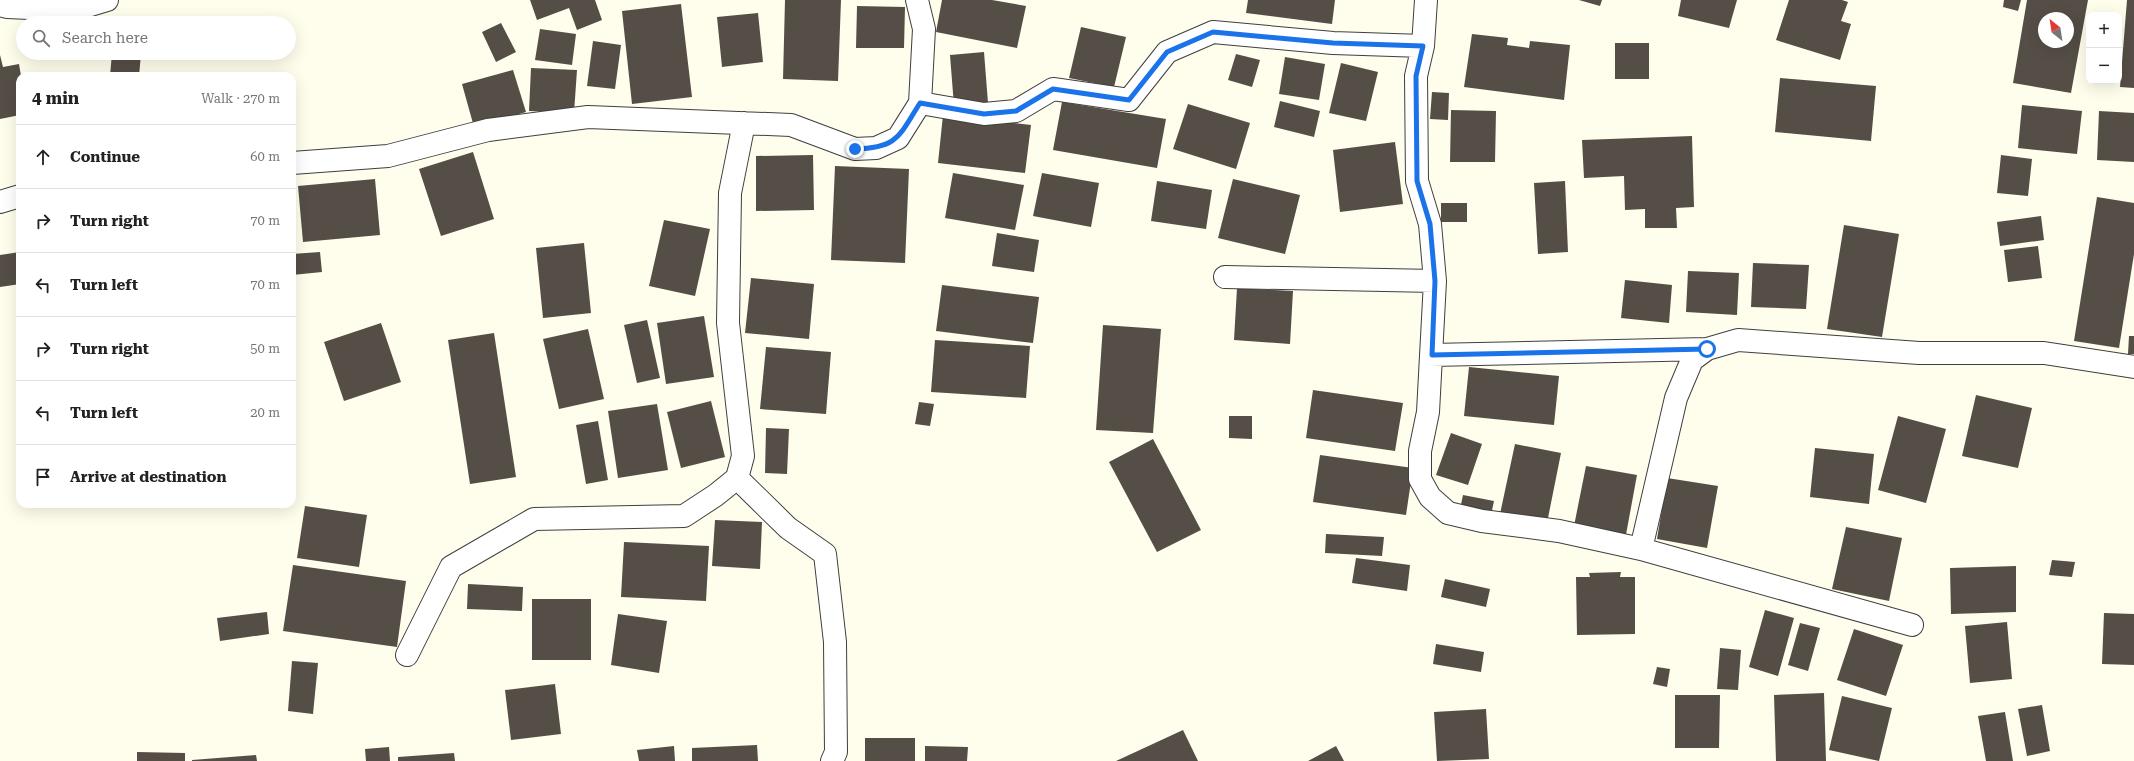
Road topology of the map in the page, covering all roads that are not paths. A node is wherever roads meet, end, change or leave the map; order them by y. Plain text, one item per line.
1 (107, 0) edge
2 (917, 0) edge
3 (1426, 0) edge
4 (0, 5) edge
5 (1423, 46) junction
6 (920, 103) junction
7 (744, 123) junction
8 (296, 163) edge
9 (16, 197) edge
10 (0, 202) edge
11 (1225, 276) dead end
12 (1435, 281) junction
13 (1707, 349) junction
14 (1432, 355) junction
15 (2134, 367) edge
16 (737, 478) junction
17 (1641, 549) junction
18 (1912, 625) dead end
19 (407, 655) dead end
20 (832, 761) edge

1 - 4 street
2 - 6 street
3 - 5 street
5 - 6 street
5 - 12 street
6 - 7 street
7 - 8 street
7 - 16 street
9 - 10 street
11 - 12 street
12 - 14 street
13 - 14 street
13 - 15 street
13 - 17 street
14 - 17 street
16 - 19 street
16 - 20 street
17 - 18 street

